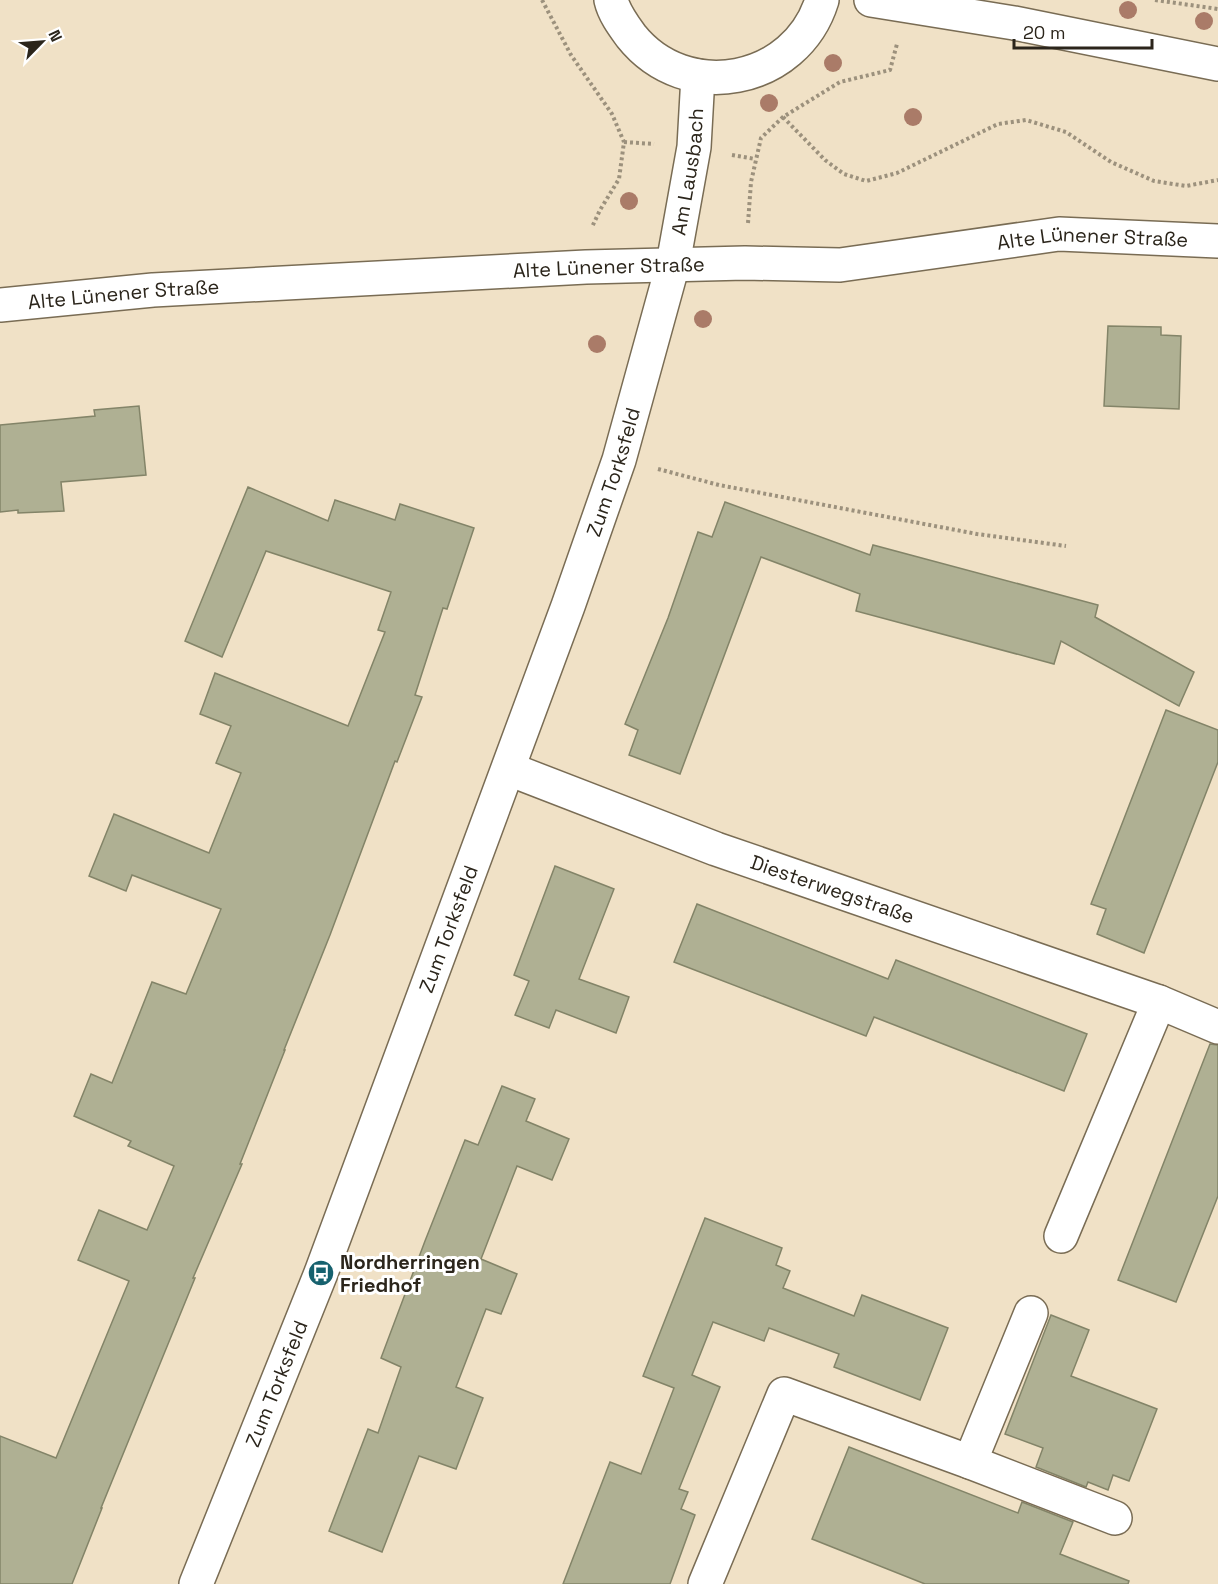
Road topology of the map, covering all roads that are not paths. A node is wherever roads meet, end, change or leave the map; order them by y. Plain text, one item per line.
1 (611, 0) edge
2 (822, 0) edge
3 (872, 0) edge
4 (1218, 64) edge
5 (698, 76) junction
6 (1218, 241) edge
7 (673, 264) junction
8 (0, 305) edge
9 (509, 769) junction
10 (1159, 1002) junction
11 (1218, 1027) edge
12 (1061, 1236) dead end
13 (1031, 1313) dead end
14 (970, 1462) junction
15 (1115, 1518) dead end
16 (201, 1582) edge
17 (705, 1584) edge

1 - 5 street
2 - 5 street
3 - 4 street
5 - 7 street, Am Lausbach
6 - 7 street, Alte Lünener Straße
7 - 8 street, Alte Lünener Straße
7 - 9 street, Zum Torksfeld
9 - 10 street, Diesterwegstraße
9 - 16 street, Zum Torksfeld
10 - 11 street, Diesterwegstraße
10 - 12 street
13 - 14 street
14 - 15 street
14 - 17 street

